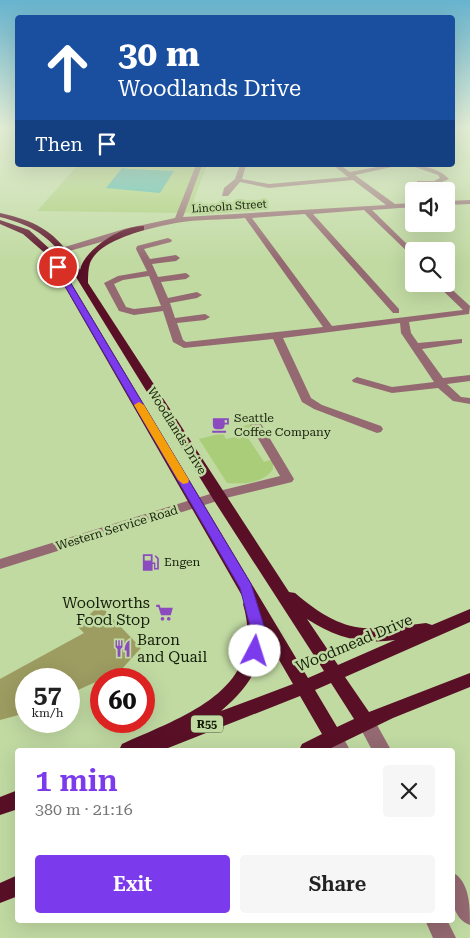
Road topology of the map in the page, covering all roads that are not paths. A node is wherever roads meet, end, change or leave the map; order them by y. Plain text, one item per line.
1 (196, 173) edge
2 (240, 173) edge
3 (347, 173) edge
4 (365, 173) edge
5 (436, 173) edge
6 (352, 176) junction
7 (238, 180) junction
8 (439, 182) edge
9 (262, 186) junction
10 (225, 194) dead end
11 (266, 194) dead end
12 (470, 202) edge
13 (455, 203) edge
14 (405, 205) edge
15 (393, 206) junction
16 (366, 208) junction
17 (307, 212) junction
18 (0, 215) edge
19 (247, 216) junction
20 (178, 220) junction
21 (0, 222) edge
22 (141, 228) junction
23 (168, 240) dead end
24 (405, 247) edge
25 (64, 250) junction
26 (49, 253) junction
27 (176, 258) dead end
28 (147, 262) junction
29 (186, 276) dead end
30 (154, 277) junction
31 (83, 283) junction
32 (450, 292) edge
33 (197, 296) dead end
34 (165, 304) junction
35 (396, 311) dead end
36 (205, 317) dead end
37 (172, 321) junction
38 (404, 321) junction
39 (330, 330) junction
40 (276, 336) junction
41 (458, 341) dead end
42 (415, 347) junction
43 (470, 378) edge
44 (357, 380) dead end
45 (441, 383) junction
46 (470, 401) edge
47 (256, 425) dead end
48 (377, 429) dead end
49 (218, 496) junction
50 (197, 503) junction
51 (0, 564) edge
52 (277, 585) junction
53 (246, 588) junction
54 (470, 615) edge
55 (443, 628) junction
56 (335, 672) junction
57 (470, 680) edge
58 (304, 686) junction
59 (366, 722) junction
60 (337, 744) edge
61 (132, 748) edge
62 (146, 748) edge
63 (318, 748) edge
64 (381, 748) edge
65 (15, 800) edge
66 (0, 806) edge
67 (15, 886) edge
68 (455, 888) edge
69 (0, 893) edge
70 (470, 915) edge
71 (437, 923) edge
72 (445, 938) edge

1 - 20 street
2 - 7 street
3 - 6 street
4 - 6 street
5 - 8 street
6 - 9 street
6 - 15 street
7 - 9 street
7 - 10 street
9 - 11 street
12 - 13 street
14 - 15 street, Lincoln Street
15 - 16 street, Lincoln Street
16 - 17 street, Lincoln Street
16 - 24 street
17 - 19 street, Lincoln Street
17 - 35 street
18 - 25 main road, Woodlands Drive
19 - 20 street, Lincoln Street
19 - 39 street
20 - 22 street, Lincoln Street
21 - 26 main road, Woodlands Drive
22 - 25 street, Lincoln Street
22 - 31 main road
23 - 28 street
25 - 26 street, Lincoln Street
25 - 31 main road, Woodlands Drive
26 - 50 main road, Woodlands Drive
27 - 28 street
28 - 30 street
29 - 30 street
30 - 34 street
30 - 34 street
31 - 49 main road, Woodlands Drive
32 - 38 street
33 - 34 street
34 - 37 street
36 - 37 street
37 - 40 street
38 - 39 street
38 - 42 street
39 - 40 street
40 - 48 street
41 - 42 street
42 - 45 street
43 - 45 street
44 - 45 street
45 - 46 street
47 - 49 street, Western Service Road
49 - 50 street, Western Service Road
49 - 52 main road, Woodlands Drive
50 - 51 street, Western Service Road
50 - 53 main road, Woodlands Drive
52 - 55 main road
52 - 56 main road, Woodlands Drive
53 - 58 main road, Woodlands Drive
53 - 61 main road
54 - 55 main road, Woodmead Drive / R55
55 - 56 main road, Woodmead Drive / R55
56 - 58 main road, Woodmead Drive / R55
56 - 59 main road, Woodlands Drive
57 - 59 main road
58 - 60 main road, Woodlands Drive
58 - 62 main road, Woodmead Drive / R55
59 - 60 main road
59 - 64 street
60 - 63 main road
65 - 66 main road
67 - 69 main road
68 - 70 street
71 - 72 street

